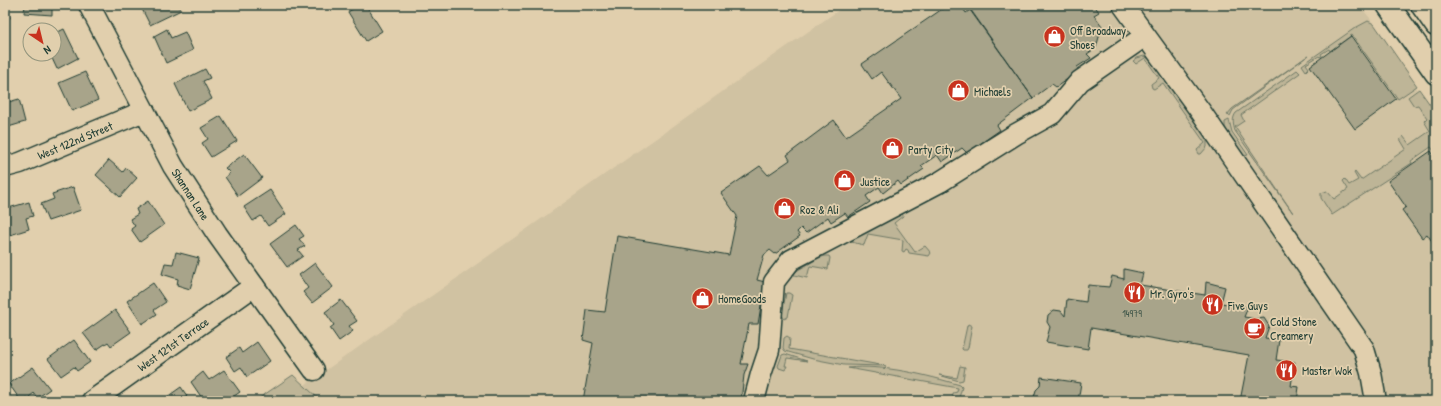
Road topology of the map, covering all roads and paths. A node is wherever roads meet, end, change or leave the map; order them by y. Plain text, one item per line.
1 (89, 5) edge
2 (1123, 5) edge
3 (1388, 5) edge
4 (1422, 5) edge
5 (1436, 25) edge
6 (1145, 36) junction
7 (1436, 73) edge
8 (144, 111) junction
9 (5, 167) edge
10 (254, 286) junction
11 (314, 370) dead end
12 (92, 401) edge
13 (754, 401) edge
14 (1376, 401) edge

1 - 8 street, Shannan Lane
2 - 6 street
3 - 7 main road
4 - 5 main road
6 - 13 street
6 - 14 street
8 - 9 street, West 122nd Street
8 - 10 street, Shannan Lane
10 - 11 street, Shannan Lane
10 - 12 street, West 121st Terrace

